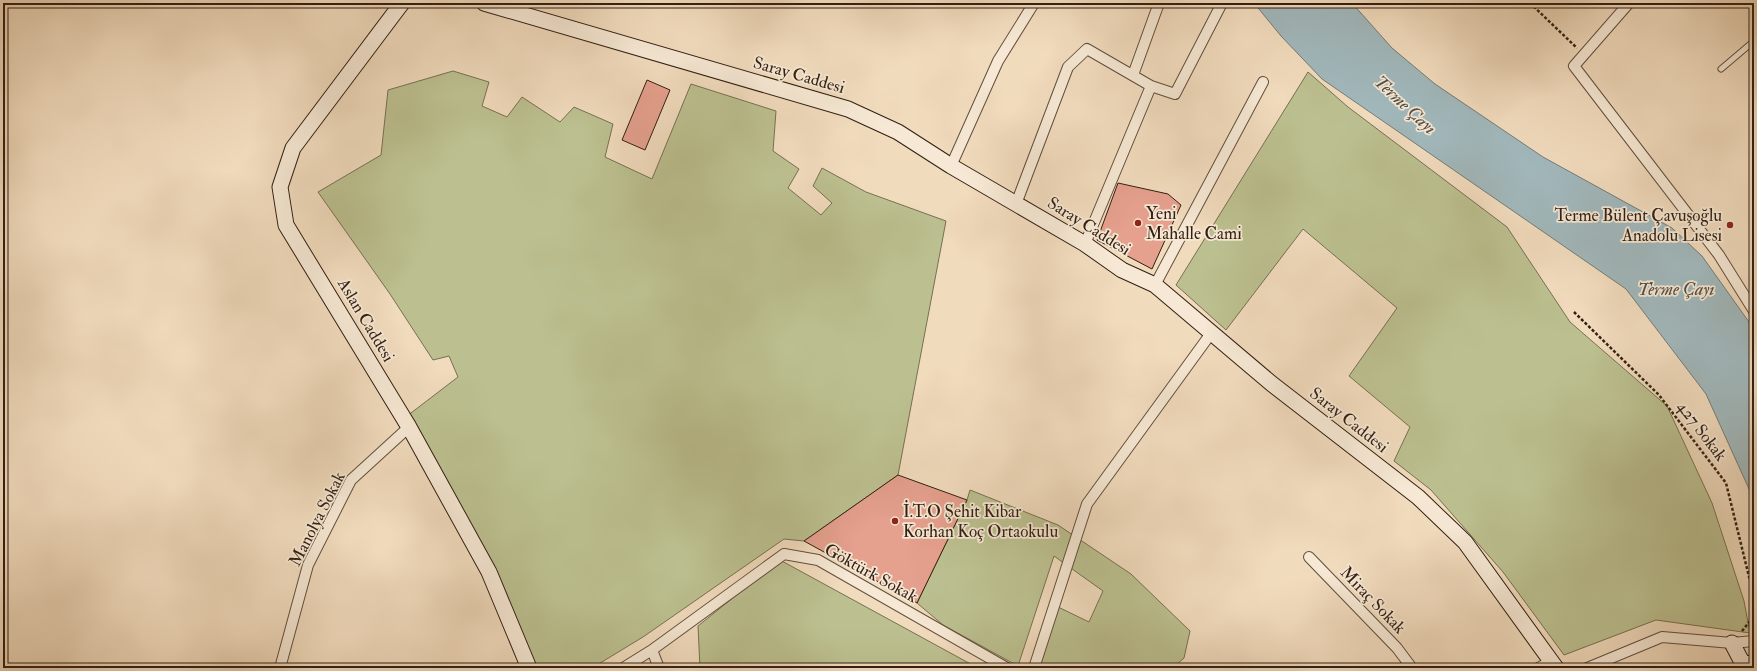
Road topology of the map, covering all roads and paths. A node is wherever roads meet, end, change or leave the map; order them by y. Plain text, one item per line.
1 (402, 3) edge
2 (484, 3) edge
3 (1034, 3) edge
4 (1159, 3) edge
5 (1222, 3) edge
6 (1530, 3) edge
7 (1629, 3) edge
8 (1754, 41) edge
9 (1584, 55) junction
10 (1721, 69) dead end
11 (1133, 76) junction
12 (1263, 82) dead end
13 (1151, 86) junction
14 (951, 166) junction
15 (1016, 204) junction
16 (1085, 244) junction
17 (1155, 285) junction
18 (1754, 311) edge
19 (1574, 312) dead end
20 (1212, 332) junction
21 (408, 427) junction
22 (1309, 557) dead end
23 (1754, 597) edge
24 (1754, 641) edge
25 (1732, 644) junction
26 (652, 650) junction
27 (1554, 665) edge
28 (1745, 665) edge
29 (280, 668) edge
30 (529, 668) edge
31 (623, 668) edge
32 (659, 668) edge
33 (1007, 668) edge
34 (1034, 668) edge
35 (1412, 668) edge
36 (1538, 668) edge
37 (1587, 668) edge

1 - 21 main road, Aslan Caddesi
2 - 14 main road, Saray Caddesi
3 - 14 street
4 - 11 street
5 - 13 street
6 - 9 path
7 - 9 street
8 - 10 lane
9 - 18 street
11 - 13 street
11 - 15 street
12 - 17 street
13 - 16 street
14 - 15 main road, Saray Caddesi
15 - 16 main road, Saray Caddesi
16 - 17 main road, Saray Caddesi
17 - 20 main road, Saray Caddesi
19 - 23 path, 427 Sokak
20 - 27 main road, Saray Caddesi
20 - 34 street
21 - 29 street, Manolya Sokak
21 - 30 main road, Aslan Caddesi
22 - 35 street, Miraç Sokak
24 - 25 street
25 - 28 main road
25 - 37 street
26 - 31 street, Göktürk Sokak
26 - 32 street
26 - 33 street, Göktürk Sokak
27 - 36 street

